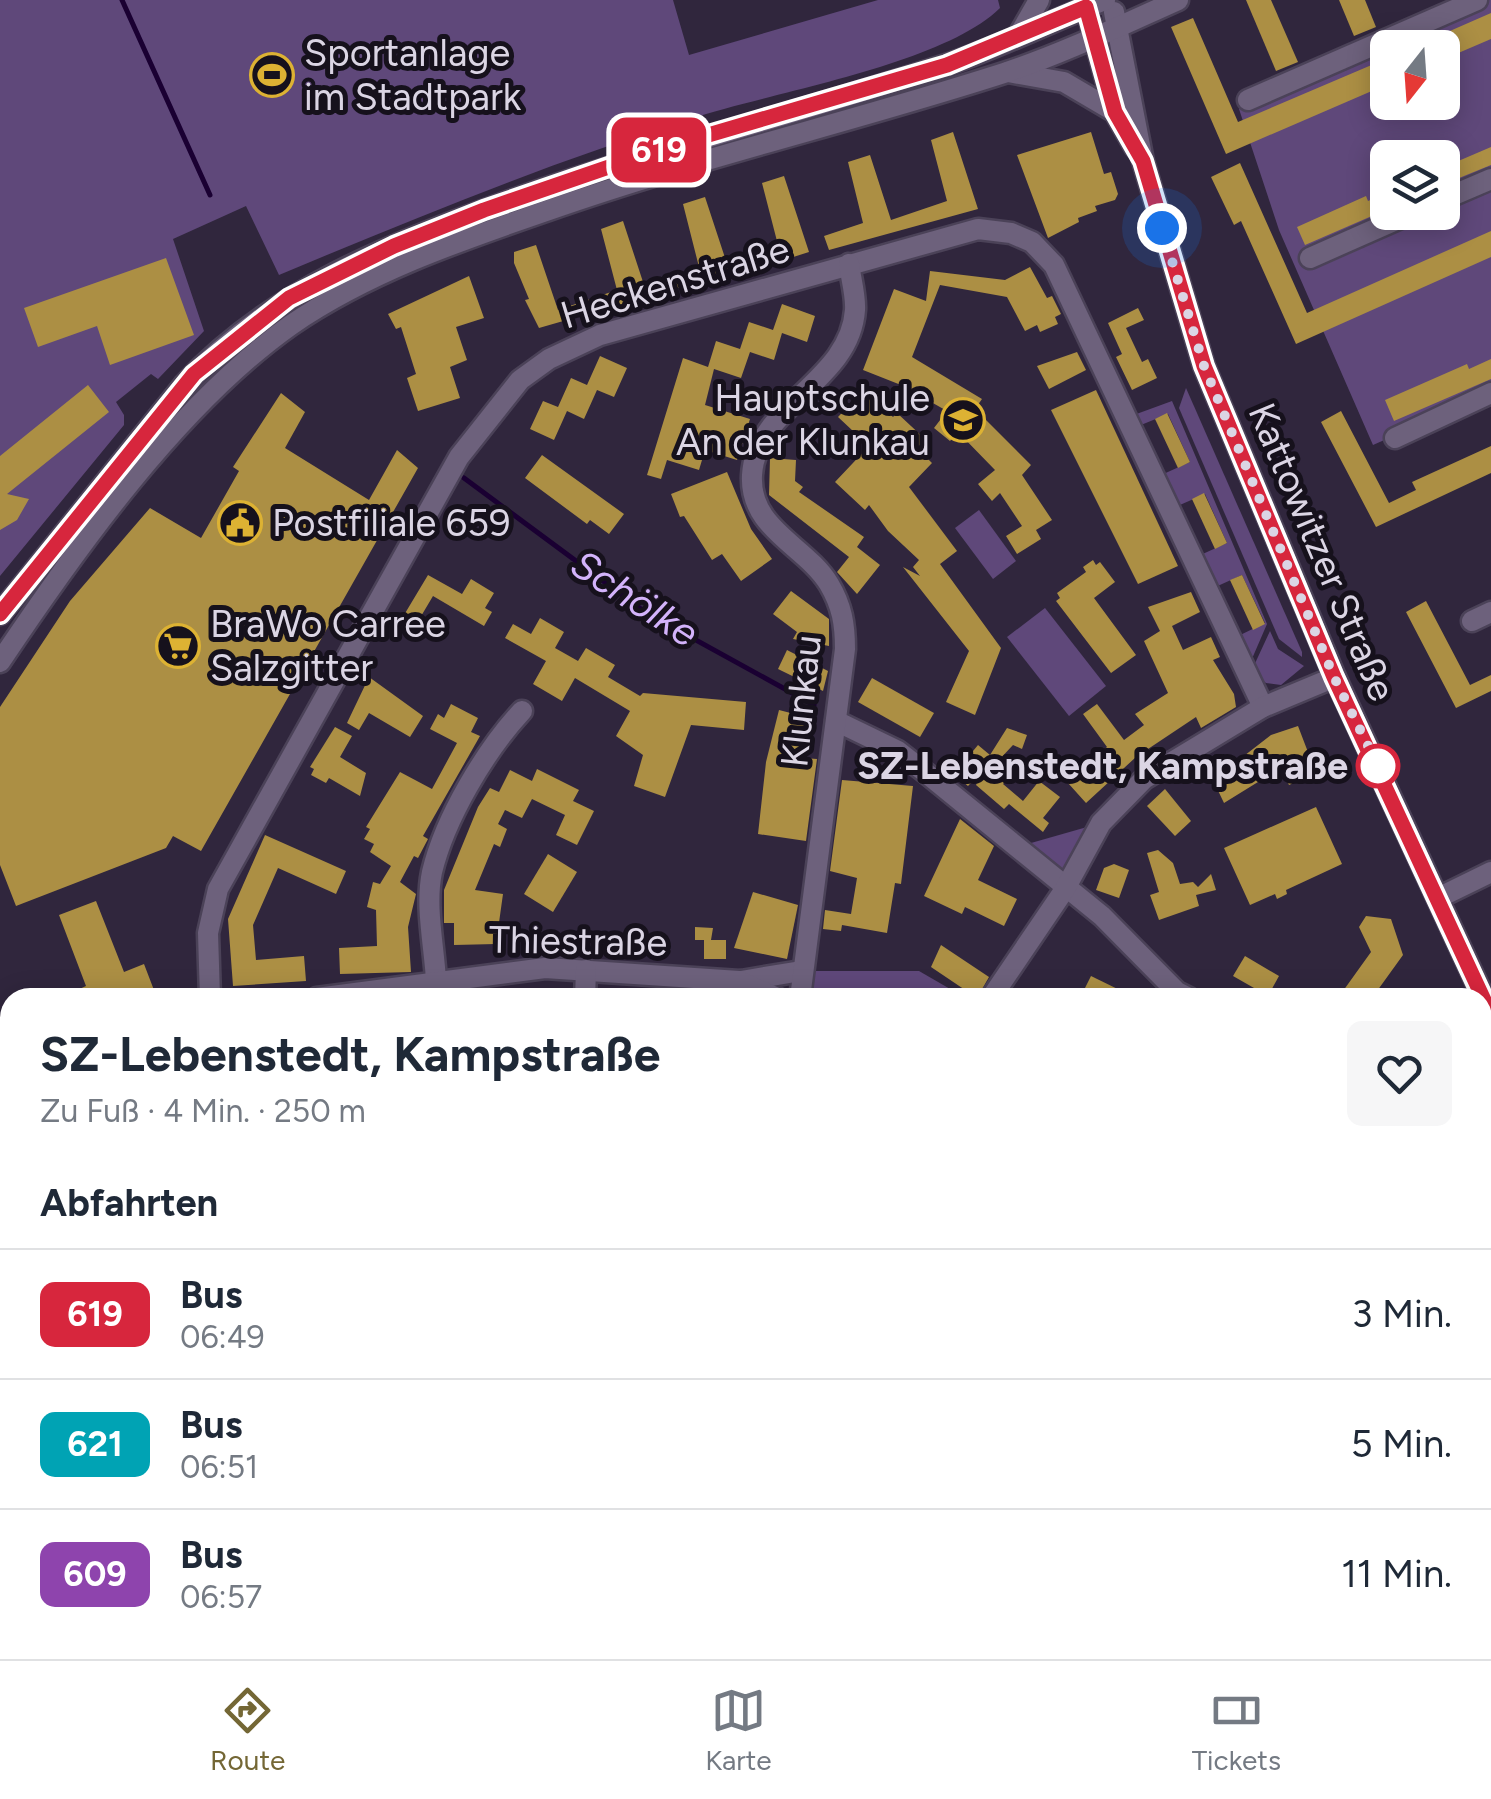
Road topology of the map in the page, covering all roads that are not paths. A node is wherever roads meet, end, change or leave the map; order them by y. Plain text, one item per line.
1 (1038, 0) edge
2 (1178, 0) edge
3 (1477, 0) edge
4 (1097, 2) edge
5 (1116, 25) junction
6 (1020, 34) junction
7 (1094, 34) junction
8 (1008, 72) junction
9 (1248, 100) dead end
10 (1115, 112) junction
11 (1143, 161) junction
12 (1491, 179) edge
13 (1460, 192) edge
14 (1373, 230) edge
15 (1310, 258) dead end
16 (850, 264) junction
17 (1491, 393) edge
18 (1395, 438) dead end
19 (0, 614) edge
20 (0, 662) edge
21 (1334, 677) junction
22 (1262, 707) junction
23 (522, 711) dead end
24 (836, 720) junction
25 (1491, 872) edge
26 (1065, 889) junction
27 (1440, 898) junction
28 (586, 970) junction
29 (802, 972) junction
30 (436, 980) junction
31 (739, 981) junction
32 (210, 988) edge
33 (383, 988) edge
34 (585, 988) edge
35 (755, 988) edge
36 (801, 988) edge
37 (998, 988) edge
38 (1172, 988) edge
39 (1480, 988) edge

1 - 6 street
2 - 5 street
3 - 9 street
4 - 5 street, Kattowitzer Straße
4 - 6 street
4 - 7 street, Kattowitzer Straße
5 - 7 street
5 - 11 street, Kattowitzer Straße
6 - 19 street
7 - 8 street
7 - 10 street, Kattowitzer Straße
8 - 10 street
8 - 20 street
10 - 11 street, Kattowitzer Straße
11 - 21 street, Kattowitzer Straße
12 - 13 street
14 - 15 street
16 - 22 street, Heckenstraße
16 - 24 street, Klunkau
16 - 32 street, Heckenstraße
17 - 18 street
21 - 22 street
21 - 27 street, Kattowitzer Straße
22 - 26 street
23 - 30 street
24 - 26 street
24 - 29 street, Klunkau
25 - 27 street
26 - 37 street
26 - 38 street
27 - 39 street, Kattowitzer Straße
28 - 30 street, Thiestraße
28 - 31 street, Thiestraße
28 - 34 street
29 - 31 street
29 - 36 street, Klunkau
30 - 33 street, Thiestraße
31 - 35 street, Thiestraße

